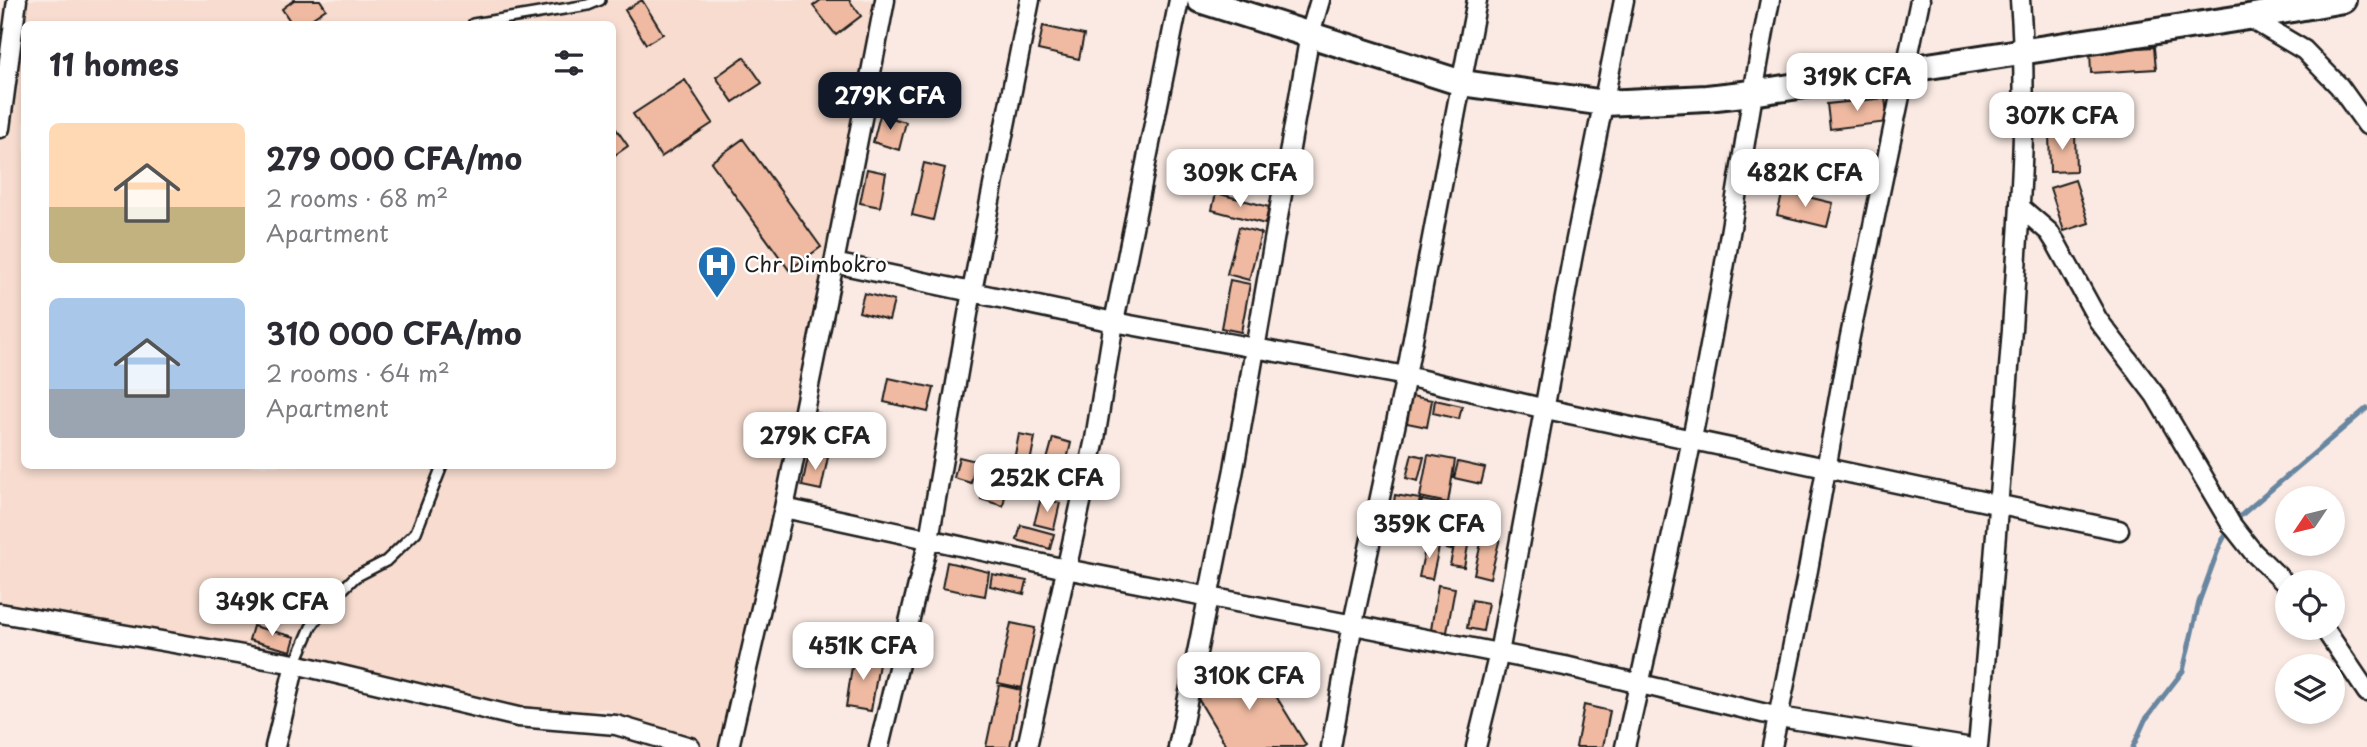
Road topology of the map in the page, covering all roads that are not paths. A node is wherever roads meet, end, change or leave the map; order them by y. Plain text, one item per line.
1 (18, 0) edge
2 (600, 0) edge
3 (885, 0) edge
4 (1030, 0) edge
5 (1179, 0) edge
6 (1200, 0) edge
7 (1320, 0) edge
8 (1477, 0) edge
9 (1624, 0) edge
10 (1770, 0) edge
11 (1920, 0) edge
12 (2020, 0) edge
13 (2343, 0) edge
14 (2248, 17) junction
15 (503, 21) edge
16 (1310, 34) junction
17 (2024, 50) junction
18 (1907, 67) junction
19 (1462, 83) junction
20 (1752, 93) junction
21 (2, 99) edge
22 (1605, 103) junction
23 (2367, 125) edge
24 (0, 128) edge
25 (2020, 207) junction
26 (834, 264) junction
27 (972, 291) junction
28 (1114, 322) junction
29 (1255, 348) junction
30 (1406, 376) junction
31 (1546, 409) junction
32 (1692, 439) junction
33 (441, 469) edge
34 (1825, 469) junction
35 (1999, 505) junction
36 (784, 508) junction
37 (2119, 530) dead end
38 (929, 539) junction
39 (1066, 569) junction
40 (2275, 573) edge
41 (1210, 596) junction
42 (0, 613) edge
43 (1353, 623) junction
44 (2332, 640) edge
45 (1499, 653) junction
46 (295, 664) junction
47 (1639, 684) junction
48 (2367, 692) edge
49 (1779, 717) junction
50 (1908, 742) edge
51 (275, 747) edge
52 (690, 747) edge
53 (729, 747) edge
54 (879, 747) edge
55 (1027, 747) edge
56 (1178, 747) edge
57 (1331, 747) edge
58 (1476, 747) edge
59 (1625, 747) edge
60 (1772, 747) edge
61 (1966, 747) edge
62 (1978, 747) edge

1 - 21 street
2 - 15 lane
3 - 26 street
4 - 27 street
5 - 28 street
6 - 16 main road
7 - 16 street
8 - 19 street
9 - 22 street
10 - 20 street
11 - 18 street
12 - 17 street
13 - 14 main road
14 - 17 main road
14 - 23 street
16 - 19 main road
16 - 29 street
17 - 18 main road
17 - 25 street
18 - 20 main road
18 - 34 street
19 - 22 main road
19 - 30 street
20 - 22 main road
20 - 32 street
21 - 24 street
22 - 31 street
25 - 35 street
25 - 40 street
26 - 27 street
26 - 36 street
27 - 28 street
27 - 38 street
28 - 29 street
28 - 39 street
29 - 30 street
29 - 41 street
30 - 31 street
30 - 43 street
31 - 32 street
31 - 45 street
32 - 34 street
32 - 47 street
33 - 46 lane
34 - 35 street
34 - 49 street
35 - 37 street
35 - 62 street
36 - 38 street
36 - 53 street
38 - 39 street
38 - 54 street
39 - 41 street
39 - 55 street
41 - 43 street
41 - 56 street
42 - 46 street
43 - 45 street
43 - 57 street
44 - 48 street
45 - 47 street
45 - 58 street
46 - 51 street
46 - 52 street
47 - 49 street
47 - 59 street
49 - 50 street
49 - 60 street
50 - 61 street

